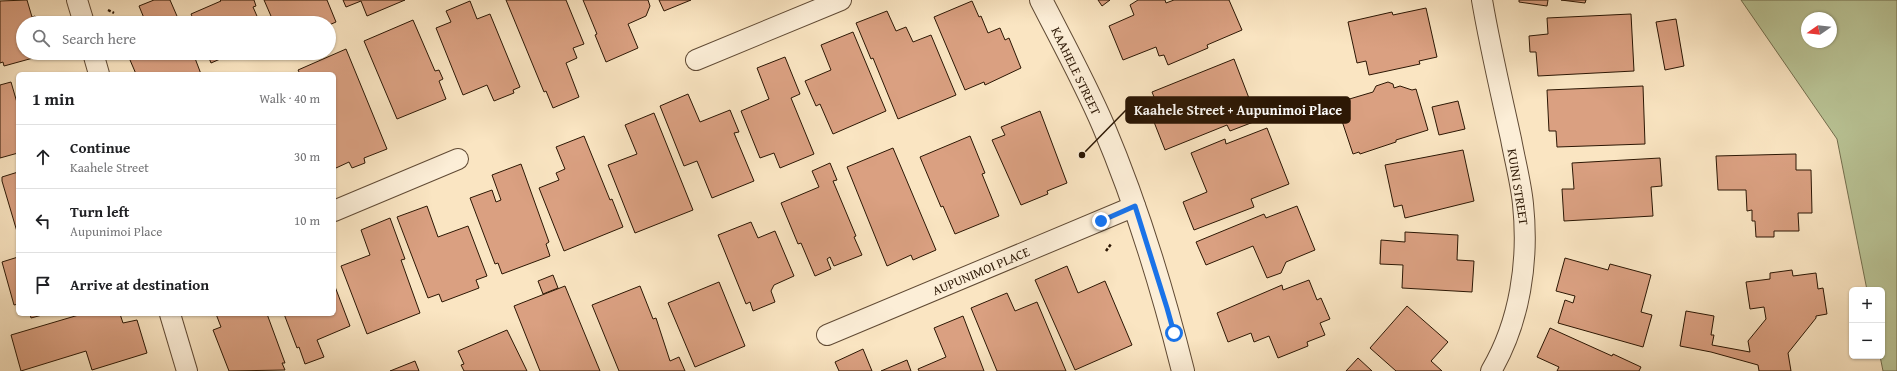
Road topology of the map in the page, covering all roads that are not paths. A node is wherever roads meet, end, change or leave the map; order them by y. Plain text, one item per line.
1 (78, 0) edge
2 (841, 0) edge
3 (1041, 0) edge
4 (1482, 0) edge
5 (82, 16) edge
6 (95, 60) edge
7 (696, 60) dead end
8 (98, 72) edge
9 (458, 159) dead end
10 (1135, 206) junction
11 (336, 210) edge
12 (171, 316) edge
13 (827, 335) dead end
14 (188, 371) edge
15 (1183, 371) edge
16 (1491, 371) edge

1 - 5 street
2 - 7 street
3 - 10 street, KAAHELE STREET
4 - 16 street, KUINI STREET
6 - 8 street
9 - 11 street
10 - 13 street, AUPUNIMOI PLACE
10 - 15 street, KAAHELE STREET
12 - 14 street

